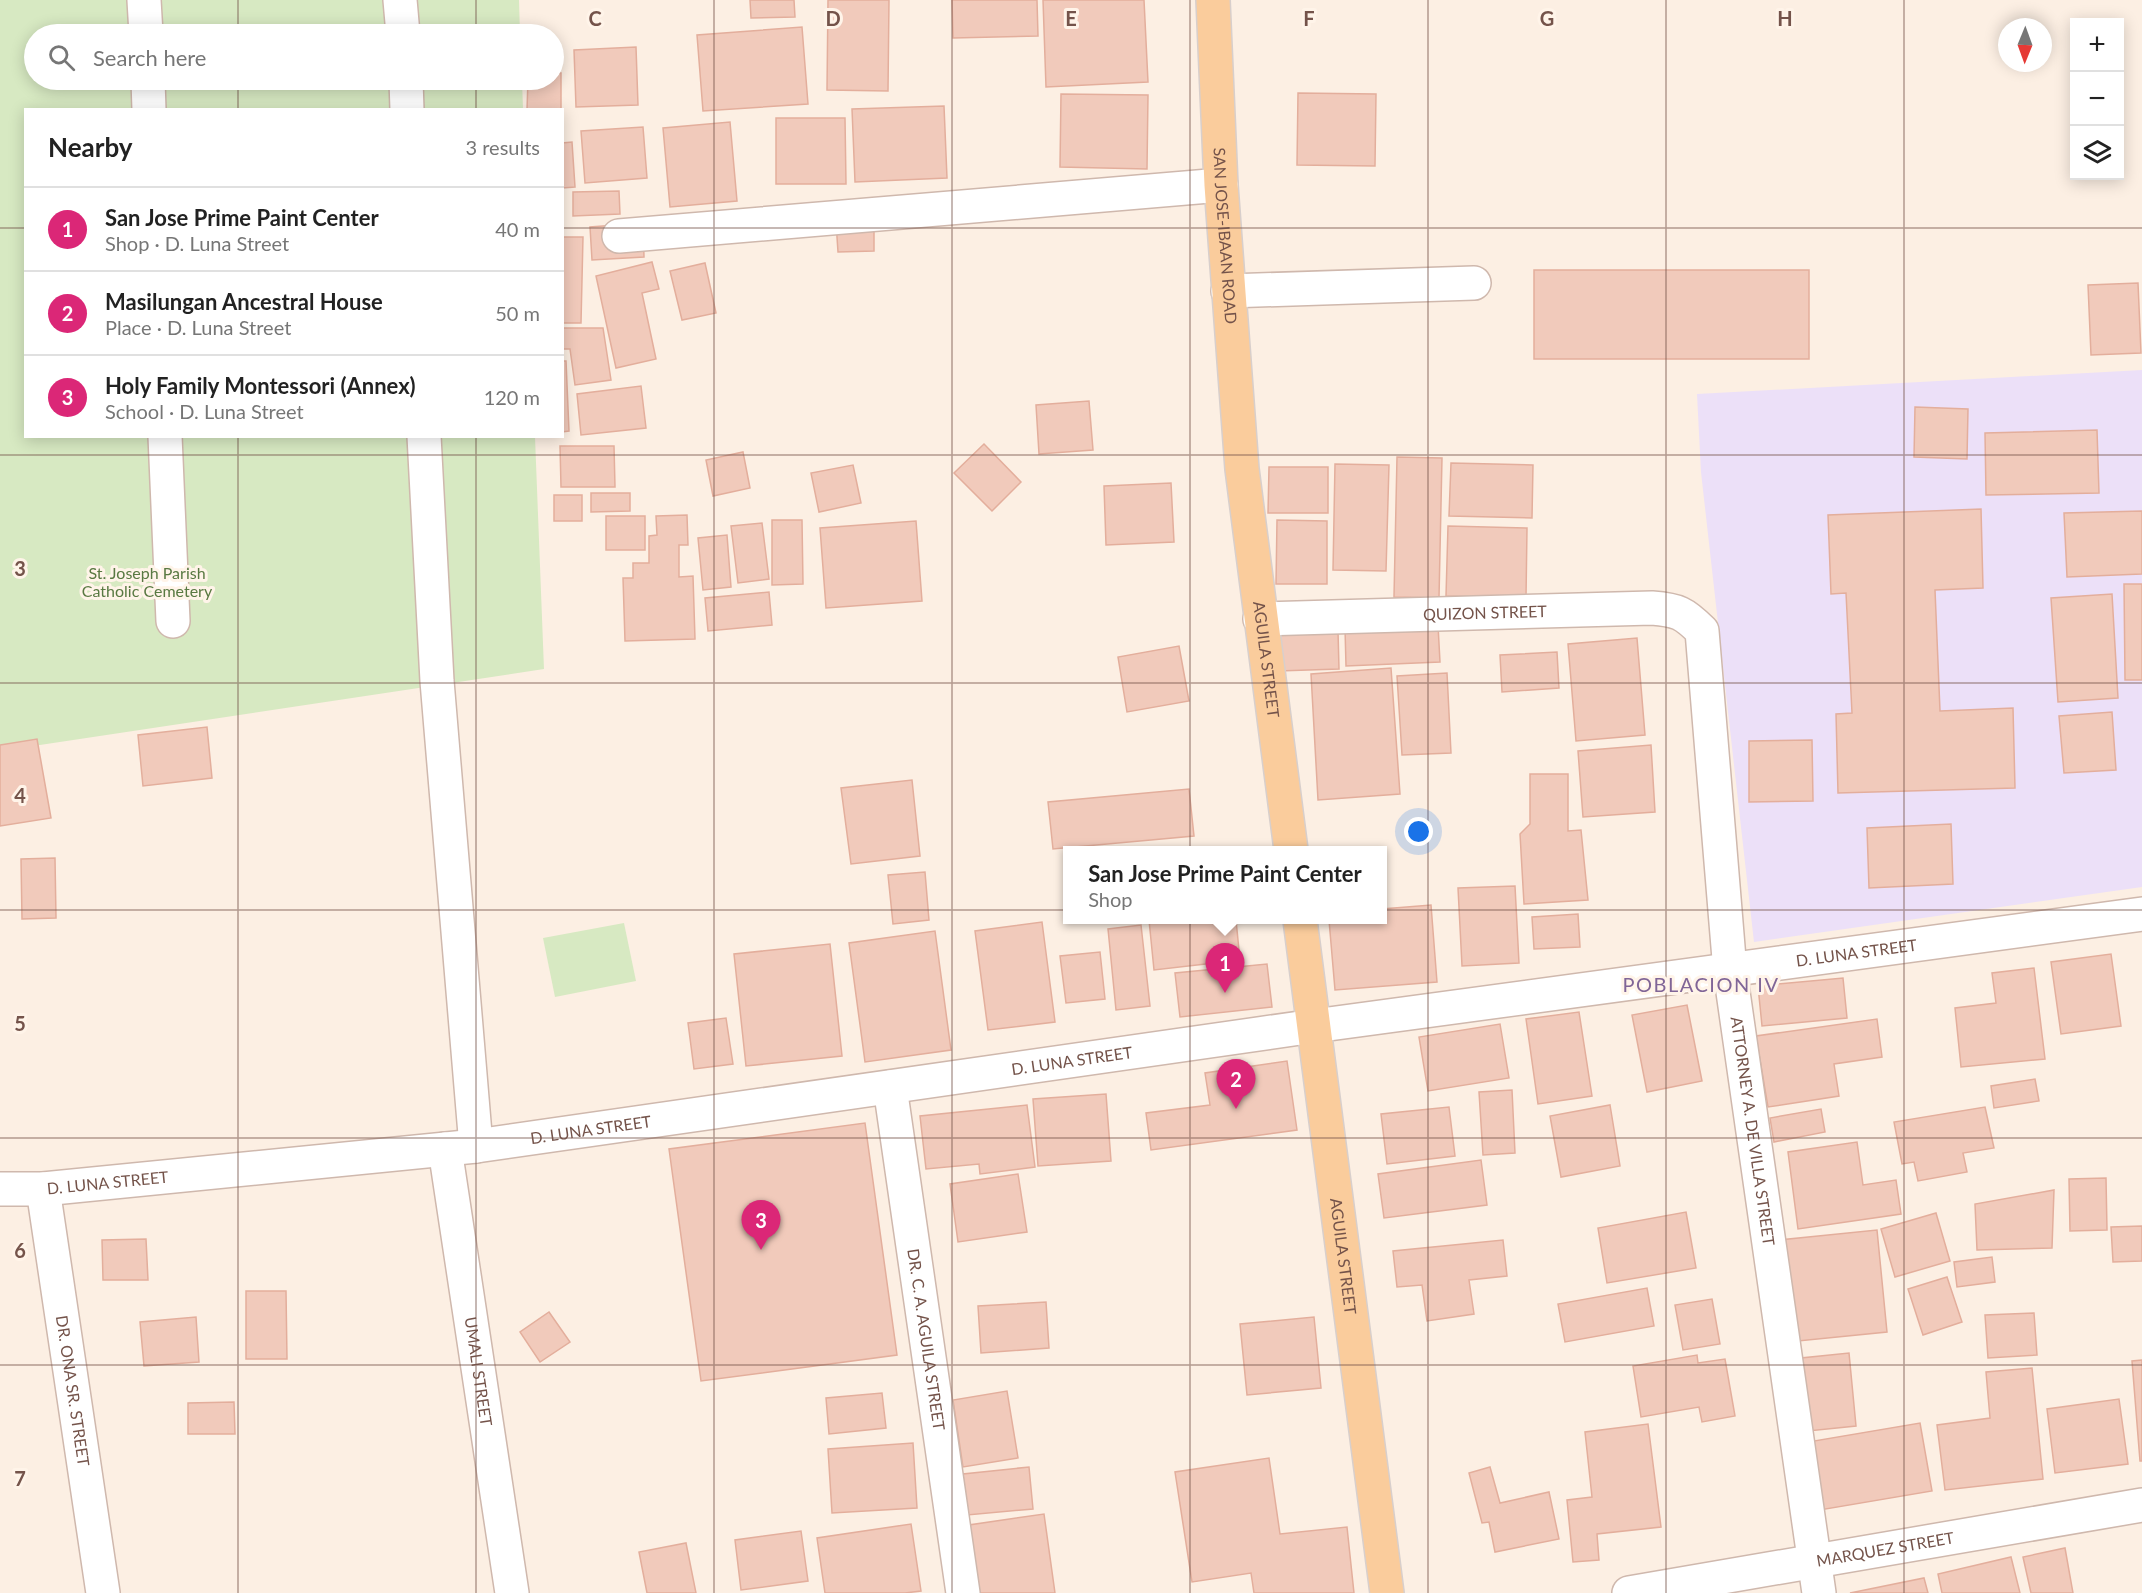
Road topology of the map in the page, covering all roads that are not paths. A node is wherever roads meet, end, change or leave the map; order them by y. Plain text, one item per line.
1 (144, 0) edge
2 (400, 0) edge
3 (1213, 0) edge
4 (145, 24) edge
5 (402, 24) edge
6 (148, 90) edge
7 (406, 90) edge
8 (149, 108) edge
9 (407, 108) edge
10 (1221, 185) junction
11 (619, 236) dead end
12 (1474, 283) dead end
13 (1228, 291) junction
14 (165, 438) edge
15 (424, 438) edge
16 (1242, 469) joint
17 (1260, 619) junction
18 (173, 621) dead end
19 (1702, 631) joint
20 (1290, 846) edge
21 (2142, 914) edge
22 (1301, 924) edge
23 (1730, 971) junction
24 (1314, 1026) junction
25 (890, 1087) junction
26 (460, 1148) junction
27 (0, 1189) edge
28 (43, 1189) junction
29 (2142, 1505) edge
30 (1817, 1577) edge
31 (103, 1593) edge
32 (512, 1593) edge
33 (963, 1593) edge
34 (1387, 1593) edge
35 (1629, 1593) edge

1 - 4 street
2 - 5 street
3 - 10 main road, SAN JOSE-IBAAN ROAD
6 - 8 street
7 - 9 street
10 - 11 street
10 - 13 main road, SAN JOSE-IBAAN ROAD
12 - 13 street
13 - 16 main road, SAN JOSE-IBAAN ROAD
14 - 18 street
15 - 26 street, UMALI STREET
16 - 17 main road, AGUILA STREET
17 - 19 street, QUIZON STREET
17 - 20 main road, AGUILA STREET
19 - 23 street, ATTORNEY A. DE VILLA STREET
21 - 23 street, D. LUNA STREET
22 - 24 main road, AGUILA STREET
23 - 24 street, D. LUNA STREET
23 - 30 street, ATTORNEY A. DE VILLA STREET
24 - 25 street, D. LUNA STREET
24 - 34 main road, AGUILA STREET
25 - 26 street, D. LUNA STREET
25 - 33 street, DR. C. A. AGUILA STREET
26 - 28 street, D. LUNA STREET
26 - 32 street, UMALI STREET
27 - 28 street, D. LUNA STREET
28 - 31 street, DR. ONA SR. STREET
29 - 30 street, MARQUEZ STREET
30 - 35 street, MARQUEZ STREET

